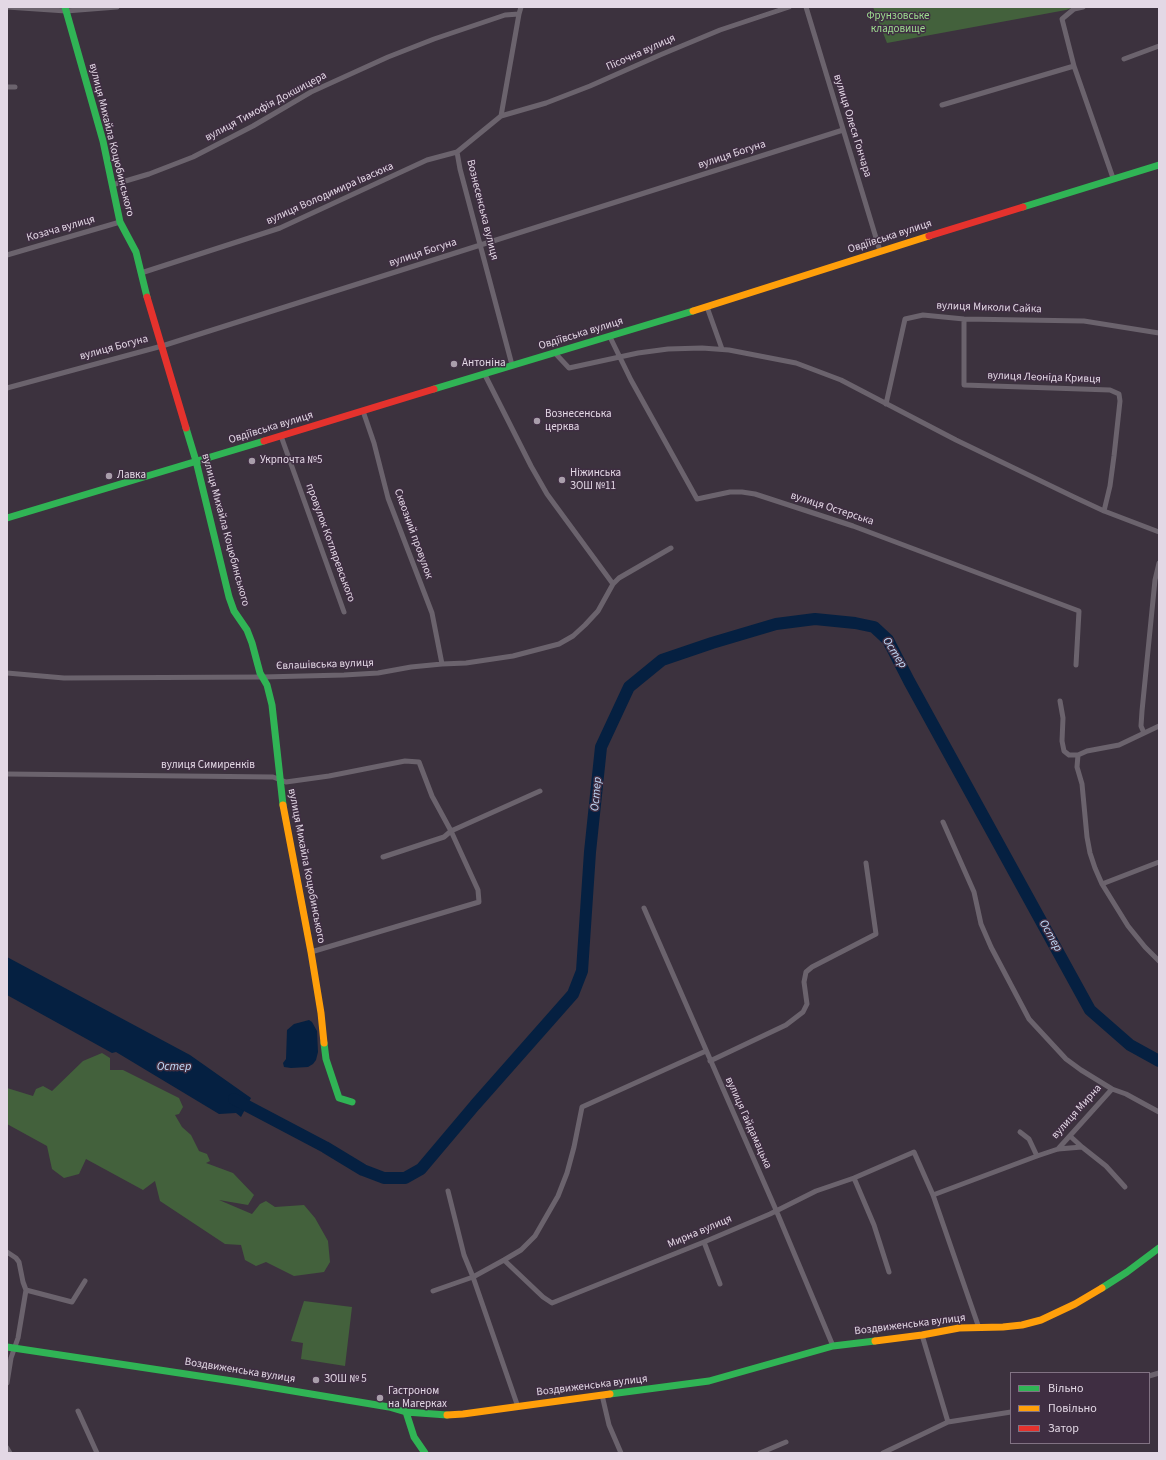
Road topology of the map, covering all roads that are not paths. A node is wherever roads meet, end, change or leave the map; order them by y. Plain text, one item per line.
1 (7, 7) edge
2 (117, 7) edge
3 (521, 7) edge
4 (789, 7) edge
5 (806, 7) edge
6 (1083, 7) edge
7 (66, 9) edge
8 (519, 14) junction
9 (1159, 46) edge
10 (1124, 59) dead end
11 (1074, 66) junction
12 (7, 87) edge
13 (15, 87) dead end
14 (942, 106) dead end
15 (501, 116) junction
16 (843, 130) junction
17 (457, 152) junction
18 (1159, 165) edge
19 (1113, 178) junction
20 (112, 185) junction
21 (120, 222) junction
22 (480, 245) junction
23 (880, 251) junction
24 (7, 255) edge
25 (141, 273) junction
26 (707, 307) junction
27 (964, 319) junction
28 (1159, 332) edge
29 (610, 336) junction
30 (162, 346) junction
31 (722, 350) junction
32 (555, 353) junction
33 (619, 356) junction
34 (512, 365) junction
35 (485, 375) junction
36 (7, 388) edge
37 (886, 404) junction
38 (363, 411) junction
39 (281, 436) junction
40 (196, 461) junction
41 (1104, 511) junction
42 (7, 518) edge
43 (1159, 532) edge
44 (671, 548) dead end
45 (1159, 563) edge
46 (613, 584) junction
47 (344, 612) dead end
48 (442, 664) junction
49 (1076, 665) dead end
50 (7, 673) edge
51 (263, 678) junction
52 (1060, 702) dead end
53 (1159, 726) edge
54 (1144, 733) junction
55 (1078, 755) junction
56 (7, 774) edge
57 (280, 780) junction
58 (540, 791) dead end
59 (943, 822) dead end
60 (451, 831) junction
61 (383, 857) dead end
62 (1159, 862) edge
63 (866, 864) dead end
64 (1102, 884) junction
65 (644, 908) dead end
66 (311, 952) junction
67 (1159, 961) edge
68 (706, 1051) junction
69 (710, 1061) junction
70 (1112, 1089) junction
71 (352, 1102) dead end
72 (1159, 1112) edge
73 (1020, 1132) dead end
74 (1070, 1136) junction
75 (1082, 1147) junction
76 (1058, 1149) junction
77 (1037, 1156) junction
78 (854, 1178) junction
79 (1125, 1187) dead end
80 (448, 1191) dead end
81 (933, 1196) junction
82 (776, 1210) junction
83 (704, 1242) junction
84 (1159, 1248) edge
85 (7, 1252) edge
86 (504, 1260) junction
87 (889, 1272) dead end
88 (473, 1277) junction
89 (85, 1281) dead end
90 (720, 1284) dead end
91 (26, 1290) junction
92 (433, 1291) dead end
93 (979, 1328) junction
94 (922, 1335) junction
95 (833, 1346) junction
96 (7, 1347) edge
97 (15, 1348) junction
98 (7, 1383) edge
99 (602, 1395) junction
100 (518, 1407) junction
101 (78, 1411) dead end
102 (406, 1412) junction
103 (1010, 1412) edge
104 (948, 1422) junction
105 (786, 1442) dead end
106 (7, 1448) edge
107 (10, 1453) edge
108 (97, 1453) edge
109 (425, 1453) edge
110 (621, 1453) edge
111 (760, 1453) edge
112 (883, 1453) edge

1 - 7 street
2 - 7 street
3 - 8 street
4 - 15 street, Пісочна вулиця
5 - 16 street, вулиця Олеся Гончара
6 - 11 street
7 - 20 street, вулиця Михайла Коцюбинського
8 - 15 street
8 - 20 street, вулиця Тимофія Докшицера
9 - 10 street
11 - 14 street
11 - 19 street
12 - 13 street
15 - 17 street, Вознесенська вулиця
16 - 22 street, вулиця Богуна
16 - 23 street, вулиця Олеся Гончара
17 - 22 street, Вознесенська вулиця
17 - 25 street, вулиця Володимира Івасюка
18 - 19 street, Овдіївська вулиця
19 - 23 street, Овдіївська вулиця
20 - 21 street, вулиця Михайла Коцюбинського
21 - 24 street, Козача вулиця
21 - 25 street, вулиця Михайла Коцюбинського
22 - 30 street, вулиця Богуна
22 - 34 street, Вознесенська вулиця
23 - 26 street, Овдіївська вулиця
25 - 30 street, вулиця Михайла Коцюбинського
26 - 29 street, Овдіївська вулиця
26 - 31 street
27 - 28 street, вулиця Миколи Сайка
27 - 37 street, вулиця Миколи Сайка
27 - 41 street, вулиця Леоніда Кривця
29 - 32 street, Овдіївська вулиця
29 - 33 street, вулиця Остерська
30 - 36 street, вулиця Богуна
30 - 40 street, вулиця Михайла Коцюбинського
31 - 33 street
31 - 37 street
32 - 33 street
32 - 34 street, Овдіївська вулиця
33 - 49 street, вулиця Остерська
34 - 35 street, Овдіївська вулиця
35 - 38 street, Овдіївська вулиця
35 - 46 street
37 - 41 street
38 - 39 street, Овдіївська вулиця
38 - 48 street, Сквозний провулок
39 - 40 street, Овдіївська вулиця
39 - 47 street, провулок Котляревського
40 - 42 street, Овдіївська вулиця
40 - 51 street, вулиця Михайла Коцюбинського
41 - 43 street
44 - 46 street, Євлашівська вулиця
45 - 54 street
46 - 48 street, Євлашівська вулиця
48 - 51 street, Євлашівська вулиця
50 - 51 street, Євлашівська вулиця
51 - 57 street, вулиця Михайла Коцюбинського
52 - 55 street
53 - 54 street
54 - 55 street
55 - 64 street
56 - 57 street, вулиця Симиренків
57 - 60 street, вулиця Симиренків
57 - 66 street, вулиця Михайла Коцюбинського
58 - 60 street
59 - 70 street
60 - 61 street
60 - 66 street
62 - 64 street
63 - 69 street
64 - 67 street
65 - 68 street, вулиця Гайдамацька
66 - 71 street, вулиця Михайла Коцюбинського
68 - 69 street, вулиця Гайдамацька
68 - 86 street
69 - 82 street, вулиця Гайдамацька
70 - 72 street
70 - 74 street, вулиця Мирна
73 - 77 street
74 - 75 street
74 - 76 street, вулиця Мирна
75 - 76 street
75 - 79 street
76 - 77 street
77 - 81 street
78 - 81 street, Мирна вулиця
78 - 82 street, Мирна вулиця
78 - 87 street
80 - 88 street
81 - 93 street
82 - 83 street, Мирна вулиця
82 - 95 street, вулиця Гайдамацька
83 - 86 street, Мирна вулиця
83 - 90 street
84 - 93 street, Воздвиженська вулиця
85 - 91 street
86 - 88 street
88 - 92 street
88 - 100 street
89 - 91 street
91 - 97 street
93 - 94 street, Воздвиженська вулиця
94 - 95 street, Воздвиженська вулиця
94 - 104 street
95 - 99 street, Воздвиженська вулиця
96 - 97 street, Воздвиженська вулиця
97 - 98 street
97 - 102 street, Воздвиженська вулиця
99 - 100 street, Воздвиженська вулиця
99 - 110 street
100 - 102 street, Воздвиженська вулиця
101 - 108 street
102 - 109 street
103 - 104 street
104 - 112 street
105 - 111 street
106 - 107 street

